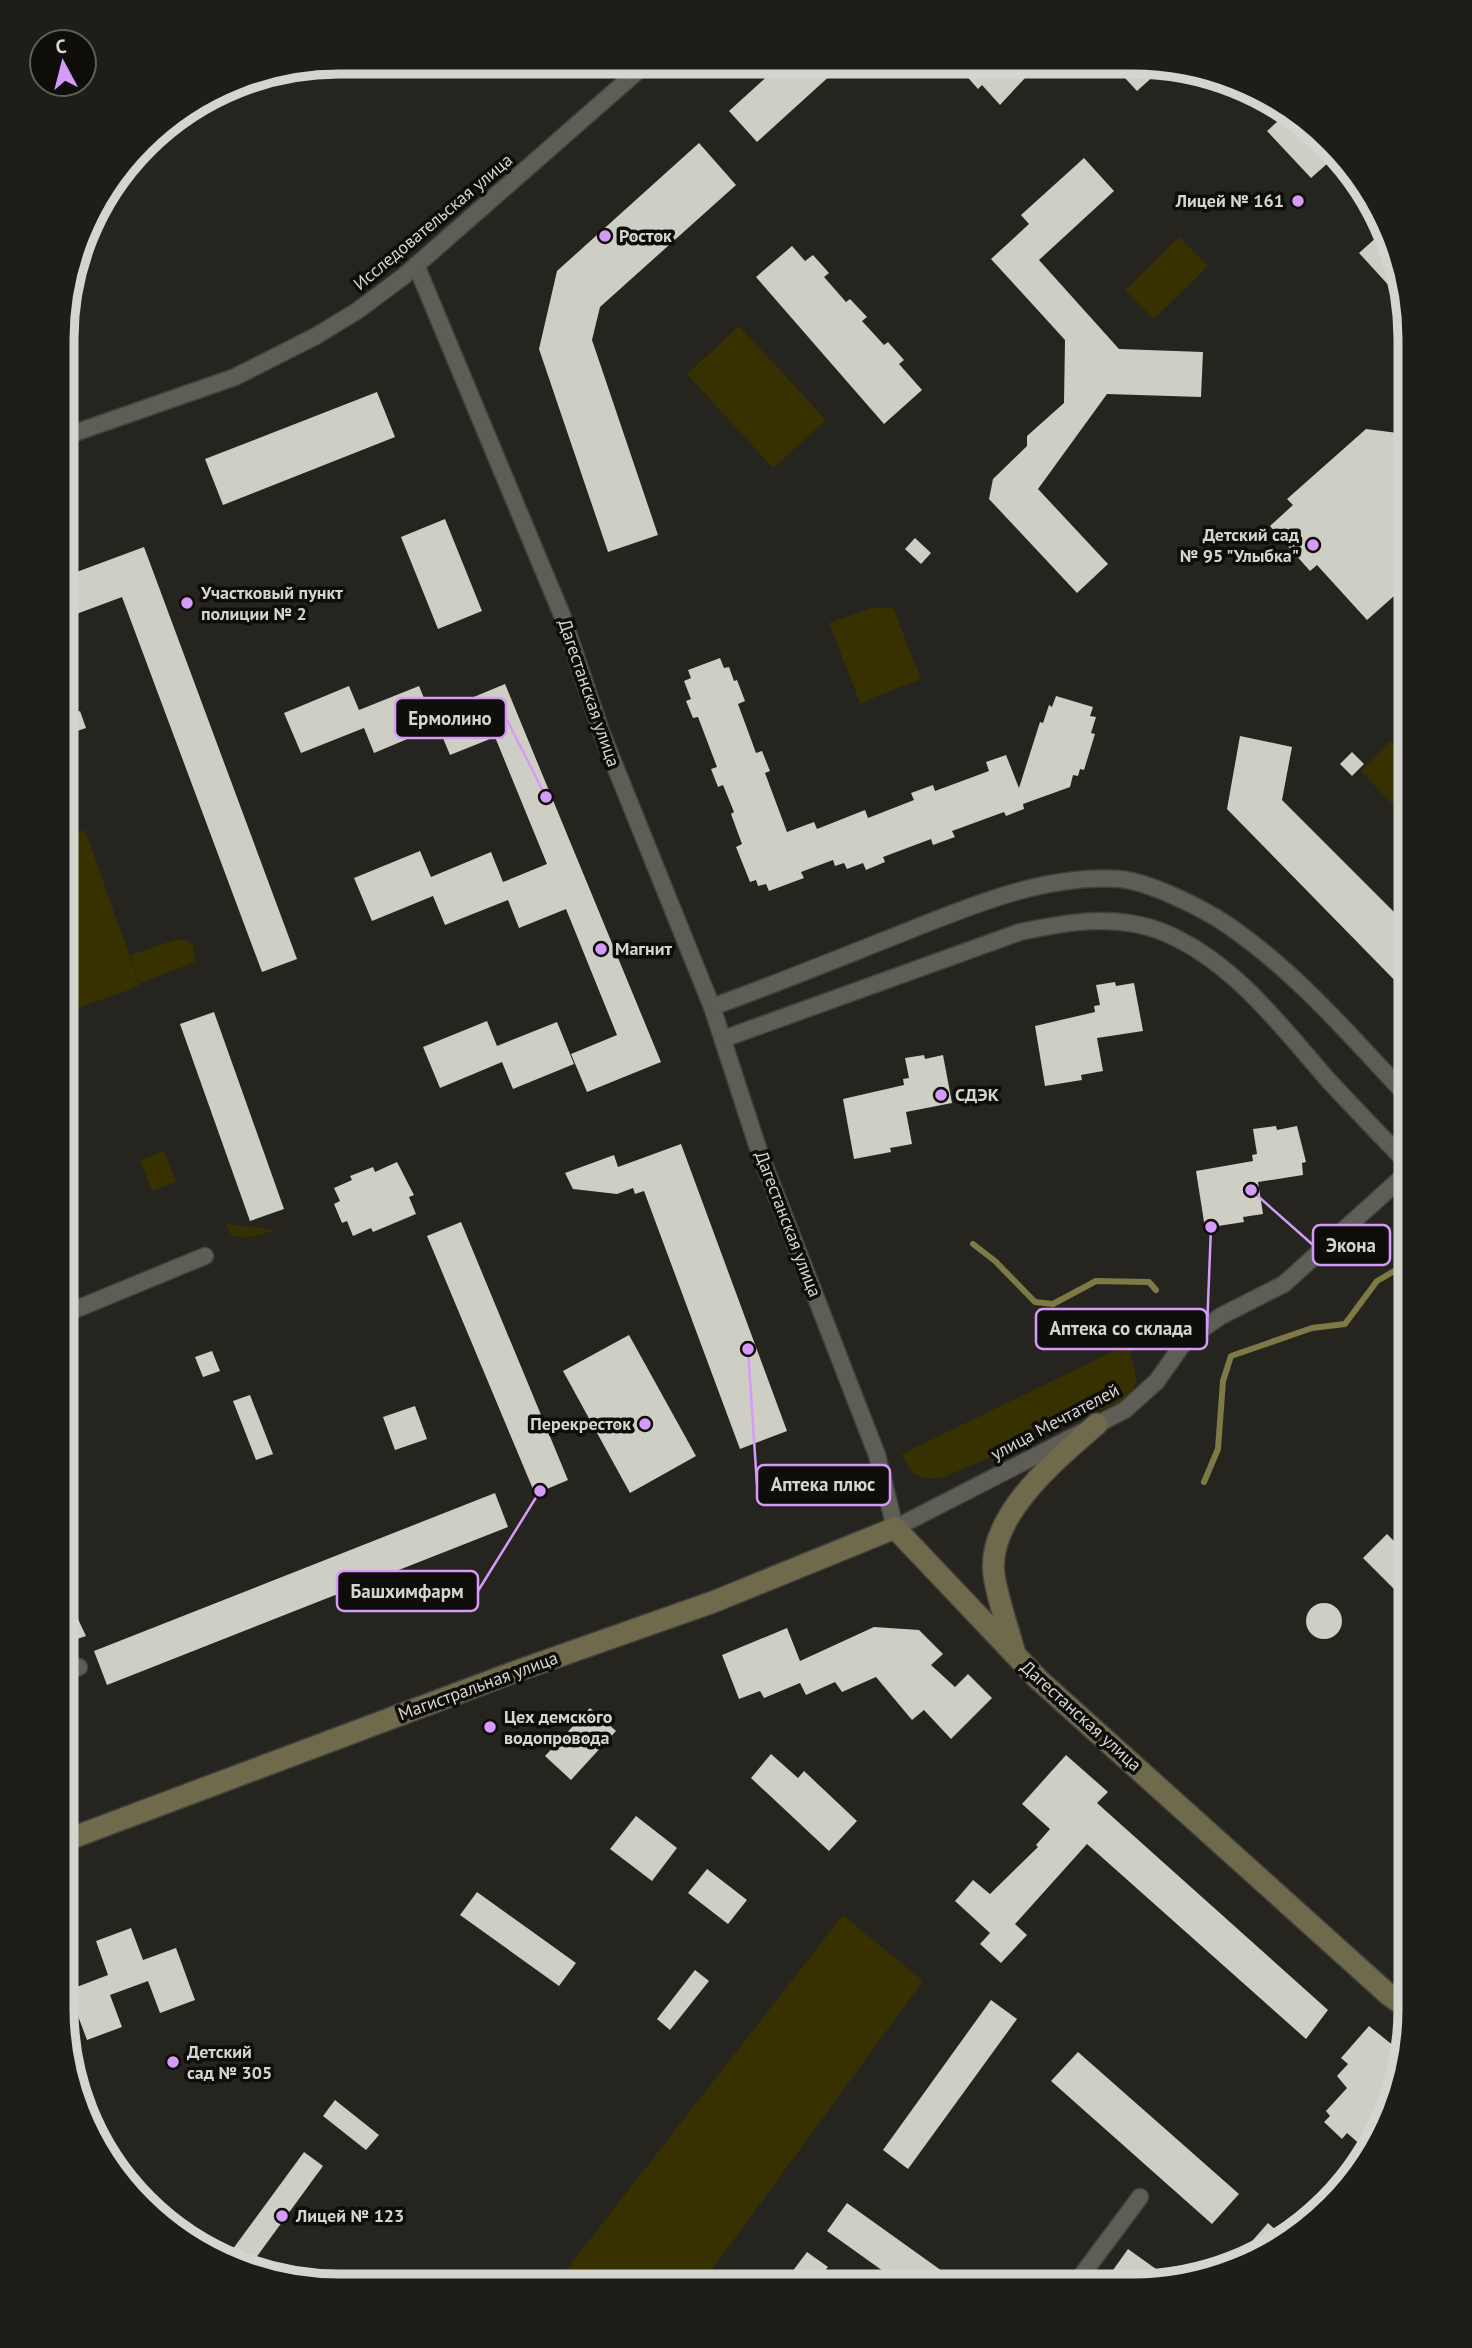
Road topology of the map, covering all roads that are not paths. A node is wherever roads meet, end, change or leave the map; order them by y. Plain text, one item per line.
1 (634, 74) edge
2 (416, 265) junction
3 (74, 433) edge
4 (712, 1007) junction
5 (723, 1039) junction
6 (1398, 1087) edge
7 (1398, 1155) edge
8 (1398, 1179) edge
9 (205, 1256) dead end
10 (74, 1310) edge
11 (1097, 1424) junction
12 (895, 1528) junction
13 (1015, 1656) junction
14 (79, 1667) dead end
15 (74, 1669) edge
16 (74, 1837) edge
17 (1398, 2001) edge
18 (1140, 2197) dead end
19 (1083, 2274) edge

1 - 2 street, Исследовательская улица
2 - 3 street, Исследовательская улица
2 - 4 street, Дагестанская улица
4 - 5 street, Дагестанская улица
4 - 6 street
5 - 7 street
5 - 12 street, Дагестанская улица
8 - 11 street, улица Мечтателей
9 - 10 street
11 - 12 street, улица Мечтателей
11 - 13 street
12 - 13 street, Дагестанская улица
12 - 16 street, Магистральная улица
13 - 17 street, Дагестанская улица
14 - 15 street
18 - 19 street

